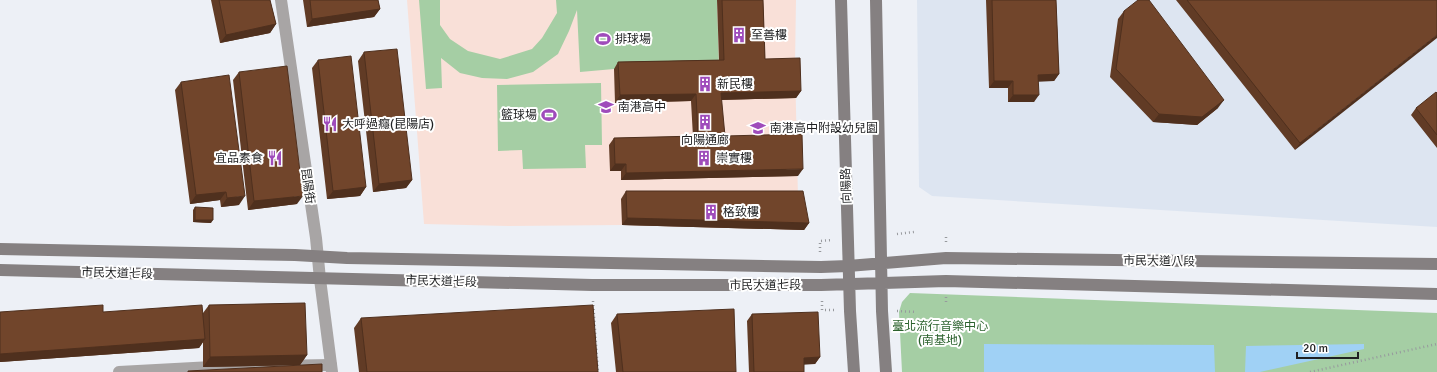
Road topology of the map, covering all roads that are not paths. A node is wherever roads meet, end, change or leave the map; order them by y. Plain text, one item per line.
1 (281, 0) edge
2 (841, 0) edge
3 (876, 0) edge
4 (0, 249) edge
5 (318, 257) junction
6 (882, 264) junction
7 (1437, 264) edge
8 (848, 266) junction
9 (0, 270) edge
10 (320, 279) junction
11 (882, 283) junction
12 (849, 284) junction
13 (1437, 294) edge
14 (332, 368) edge
15 (119, 372) edge
16 (854, 372) edge
17 (886, 372) edge

1 - 5 street, 昆陽街
2 - 8 street, 向陽路
3 - 6 street
4 - 5 street, 市民大道七段
5 - 8 street, 市民大道七段
5 - 10 street, 昆陽街
6 - 7 street, 市民大道八段
6 - 8 street, 市民大道七段
6 - 11 street
8 - 12 street, 向陽路
9 - 10 street, 市民大道七段
10 - 12 street, 市民大道七段
10 - 14 street, 昆陽街
11 - 12 street, 市民大道七段
11 - 13 street
11 - 17 street
12 - 16 street, 向陽路
14 - 15 street

